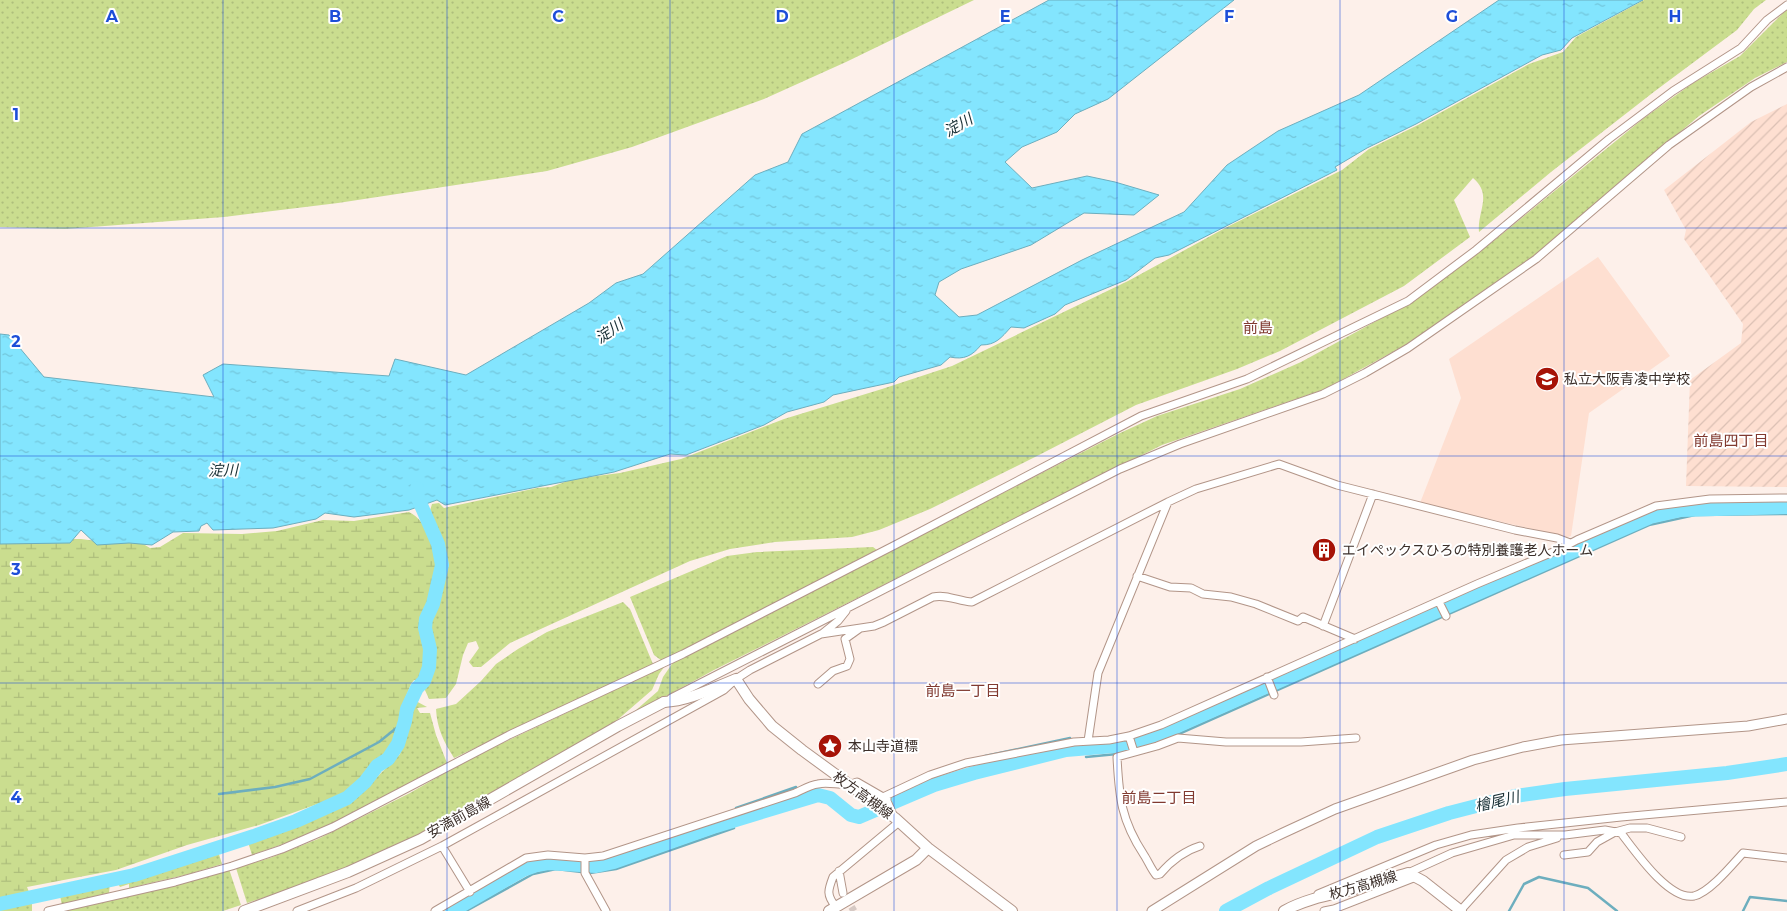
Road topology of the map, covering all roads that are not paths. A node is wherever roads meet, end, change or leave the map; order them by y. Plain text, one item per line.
1 (1787, 4) edge
2 (1787, 67) edge
3 (1373, 494) junction
4 (1787, 498) edge
5 (1168, 502) junction
6 (1570, 543) junction
7 (1137, 576) junction
8 (1439, 602) junction
9 (848, 609) junction
10 (1446, 616) dead end
11 (1323, 626) junction
12 (861, 627) junction
13 (821, 634) junction
14 (1355, 639) junction
15 (1266, 677) junction
16 (736, 679) junction
17 (818, 684) dead end
18 (1274, 695) dead end
19 (664, 702) junction
20 (1787, 719) edge
21 (1129, 736) junction
22 (1356, 738) dead end
23 (1088, 741) junction
24 (1134, 752) junction
25 (850, 785) junction
26 (887, 796) junction
27 (1787, 802) edge
28 (897, 820) junction
29 (1615, 832) junction
30 (1564, 835) junction
31 (1681, 836) dead end
32 (442, 846) junction
33 (1200, 846) dead end
34 (928, 848) junction
35 (1564, 856) dead end
36 (585, 858) junction
37 (1787, 858) edge
38 (839, 871) junction
39 (1412, 875) junction
40 (470, 892) junction
41 (843, 893) tunnel mouth
42 (1297, 904) junction
43 (832, 909) edge
44 (1335, 910) edge
45 (1458, 910) edge
46 (48, 911) edge
47 (244, 911) edge
48 (297, 911) edge
49 (435, 911) edge
50 (606, 911) edge
51 (1012, 911) edge
52 (1152, 911) edge
53 (1284, 911) edge
54 (1324, 911) edge

1 - 46 street
2 - 9 street
3 - 5 street
3 - 6 street
3 - 11 street
4 - 6 street
5 - 7 street
5 - 12 street
6 - 8 street
7 - 11 street
7 - 23 street
8 - 10 street
8 - 14 street
9 - 13 street
9 - 19 street
11 - 14 street
12 - 13 street
12 - 17 street
13 - 16 street
14 - 15 street
15 - 18 street
15 - 21 street
16 - 19 main road
16 - 25 main road, 枚方高槻線
16 - 32 street
19 - 47 main road, 安満前島線
20 - 52 street
21 - 23 street
21 - 24 street
22 - 24 street
23 - 26 street
24 - 33 street
25 - 26 street
25 - 28 main road, 枚方高槻線
25 - 36 street
26 - 28 street
27 - 42 street
28 - 34 main road, 枚方高槻線
28 - 38 street
29 - 30 street
29 - 31 street
29 - 35 street
29 - 37 street
30 - 39 street
30 - 45 street
32 - 40 street
32 - 48 street
34 - 43 main road
34 - 51 main road, 枚方高槻線
36 - 40 street
36 - 50 street
38 - 41 street
38 - 43 street
39 - 42 main road, 枚方高槻線
39 - 44 street
39 - 45 main road, 枚方高槻線
40 - 49 street
42 - 53 main road, 枚方高槻線
44 - 54 street

